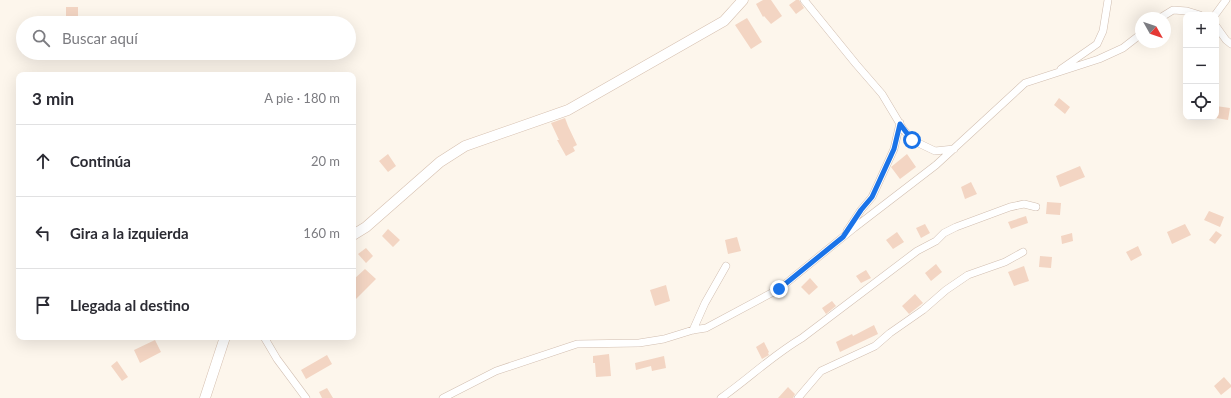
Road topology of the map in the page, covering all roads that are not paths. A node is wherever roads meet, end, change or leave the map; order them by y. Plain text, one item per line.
1 (743, 0) edge
2 (804, 0) edge
3 (1108, 0) edge
4 (1226, 0) edge
5 (1170, 12) edge
6 (1190, 12) edge
7 (1217, 12) edge
8 (1219, 30) edge
9 (1135, 39) edge
10 (1231, 44) edge
11 (1054, 73) junction
12 (900, 124) junction
13 (954, 149) junction
14 (1036, 207) dead end
15 (356, 233) edge
16 (843, 237) junction
17 (1023, 252) dead end
18 (726, 266) dead end
19 (693, 330) junction
20 (224, 340) edge
21 (266, 340) edge
22 (205, 398) edge
23 (306, 398) edge
24 (443, 398) edge
25 (721, 398) edge
26 (798, 398) edge

1 - 15 street
2 - 12 street
3 - 11 street
4 - 7 street
5 - 6 street
8 - 10 street
9 - 11 street
11 - 13 street
12 - 13 street
12 - 16 street
13 - 16 street
14 - 25 street
16 - 19 street
17 - 26 street
18 - 19 street
19 - 24 street
20 - 22 street
21 - 23 street

